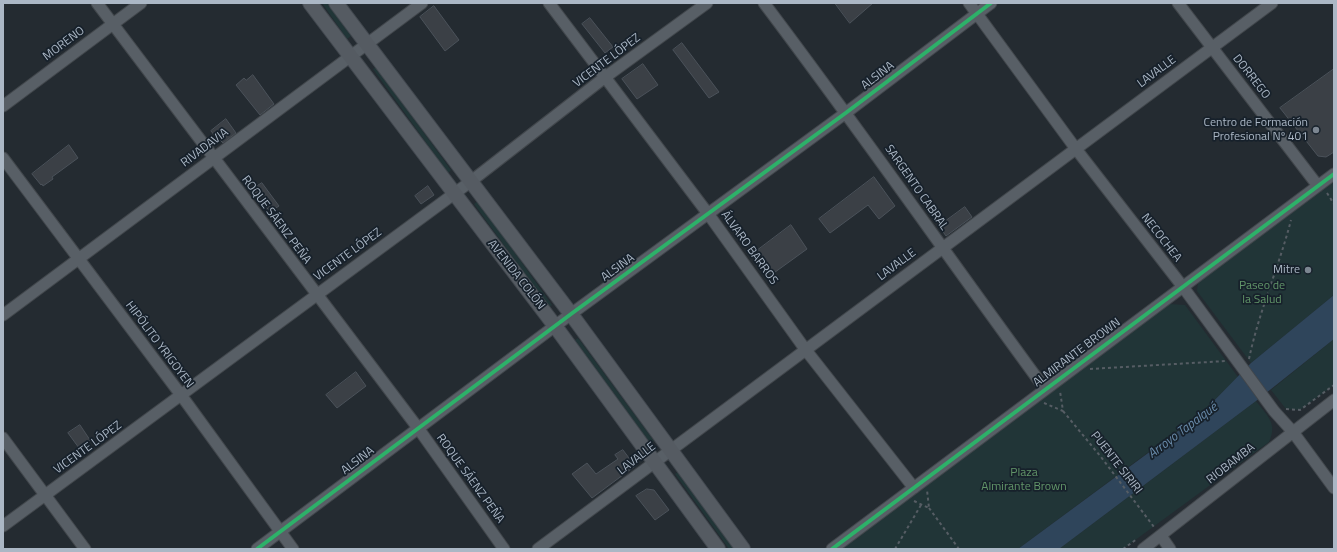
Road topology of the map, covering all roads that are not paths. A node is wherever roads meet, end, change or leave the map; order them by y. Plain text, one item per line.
1 (97, 3) edge
2 (141, 3) edge
3 (310, 3) edge
4 (336, 3) edge
5 (422, 3) edge
6 (549, 3) edge
7 (708, 3) edge
8 (764, 3) edge
9 (970, 3) edge
10 (991, 3) edge
11 (1178, 3) edge
12 (1272, 3) edge
13 (977, 13) junction
14 (112, 24) junction
15 (367, 44) junction
16 (1211, 48) junction
17 (350, 57) junction
18 (604, 78) junction
19 (3, 106) edge
20 (847, 112) junction
21 (1076, 149) junction
22 (3, 158) edge
23 (213, 159) junction
24 (1334, 174) edge
25 (470, 182) junction
26 (1321, 188) junction
27 (453, 193) junction
28 (709, 215) junction
29 (942, 248) junction
30 (79, 259) junction
31 (1183, 287) junction
32 (316, 294) junction
33 (571, 314) junction
34 (3, 315) edge
35 (555, 326) junction
36 (805, 349) junction
37 (1045, 389) junction
38 (181, 396) junction
39 (1334, 400) edge
40 (418, 428) junction
41 (1293, 432) junction
42 (3, 438) edge
43 (669, 450) junction
44 (654, 462) junction
45 (914, 488) junction
46 (1334, 488) edge
47 (45, 495) junction
48 (3, 526) edge
49 (280, 532) junction
50 (1161, 536) junction
51 (85, 549) edge
52 (257, 549) edge
53 (292, 549) edge
54 (504, 549) edge
55 (538, 549) edge
56 (718, 549) edge
57 (743, 549) edge
58 (832, 549) edge
59 (1144, 549) edge
60 (1170, 549) edge

1 - 14 street, ROQUE SÁENZ PEÑA
2 - 14 street, MORENO
3 - 17 main road, AVENIDA COLÓN
4 - 15 main road, AVENIDA COLÓN
5 - 15 street, RIVADAVIA
6 - 18 street, ÁLVARO BARROS
7 - 18 street, VICENTE LÓPEZ
8 - 20 street, SARGENTO CABRAL
9 - 13 street, NECOCHEA
10 - 13 street, ALSINA
11 - 16 street, DORREGO
12 - 16 street, LAVALLE
13 - 20 street, ALSINA
13 - 21 street, NECOCHEA
14 - 19 street, MORENO
14 - 23 street, ROQUE SÁENZ PEÑA
15 - 17 street, RIVADAVIA
15 - 25 main road, AVENIDA COLÓN
16 - 21 street, LAVALLE
16 - 26 street, DORREGO
17 - 23 street, RIVADAVIA
17 - 27 main road, AVENIDA COLÓN
18 - 25 street, VICENTE LÓPEZ
18 - 28 street, ÁLVARO BARROS
20 - 28 street, ALSINA
20 - 29 street, SARGENTO CABRAL
21 - 29 street, LAVALLE
21 - 31 street, NECOCHEA
22 - 30 street, HIPÓLITO YRIGOYEN
23 - 30 street, RIVADAVIA
23 - 32 street, ROQUE SÁENZ PEÑA
24 - 26 street, ALMIRANTE BROWN
25 - 27 street, VICENTE LÓPEZ
25 - 33 main road, AVENIDA COLÓN
26 - 31 street, ALMIRANTE BROWN
27 - 32 street, VICENTE LÓPEZ
27 - 35 main road, AVENIDA COLÓN
28 - 33 street, ALSINA
28 - 36 street, ÁLVARO BARROS
29 - 36 street, LAVALLE
29 - 37 street, SARGENTO CABRAL
30 - 34 street, RIVADAVIA
30 - 38 street, HIPÓLITO YRIGOYEN
31 - 37 street, ALMIRANTE BROWN
31 - 41 street, NECOCHEA
32 - 38 street, VICENTE LÓPEZ
32 - 40 street, ROQUE SÁENZ PEÑA
33 - 35 street, ALSINA
33 - 43 main road, AVENIDA COLÓN
35 - 40 street, ALSINA
35 - 44 main road, AVENIDA COLÓN
36 - 43 street, LAVALLE
36 - 45 street, ÁLVARO BARROS
37 - 45 street, ALMIRANTE BROWN
38 - 47 street, VICENTE LÓPEZ
38 - 49 street, HIPÓLITO YRIGOYEN
39 - 41 street, RIOBAMBA
40 - 49 street, ALSINA
40 - 54 street, ROQUE SÁENZ PEÑA
41 - 46 street, NECOCHEA
41 - 50 street, RIOBAMBA
42 - 47 street
43 - 44 street, LAVALLE
43 - 57 main road, AVENIDA COLÓN
44 - 55 street, LAVALLE
44 - 56 main road, AVENIDA COLÓN
45 - 58 street, ALMIRANTE BROWN
47 - 48 street, VICENTE LÓPEZ
47 - 51 street
49 - 52 street, ALSINA
49 - 53 street, HIPÓLITO YRIGOYEN
50 - 59 street, RIOBAMBA
50 - 60 street

